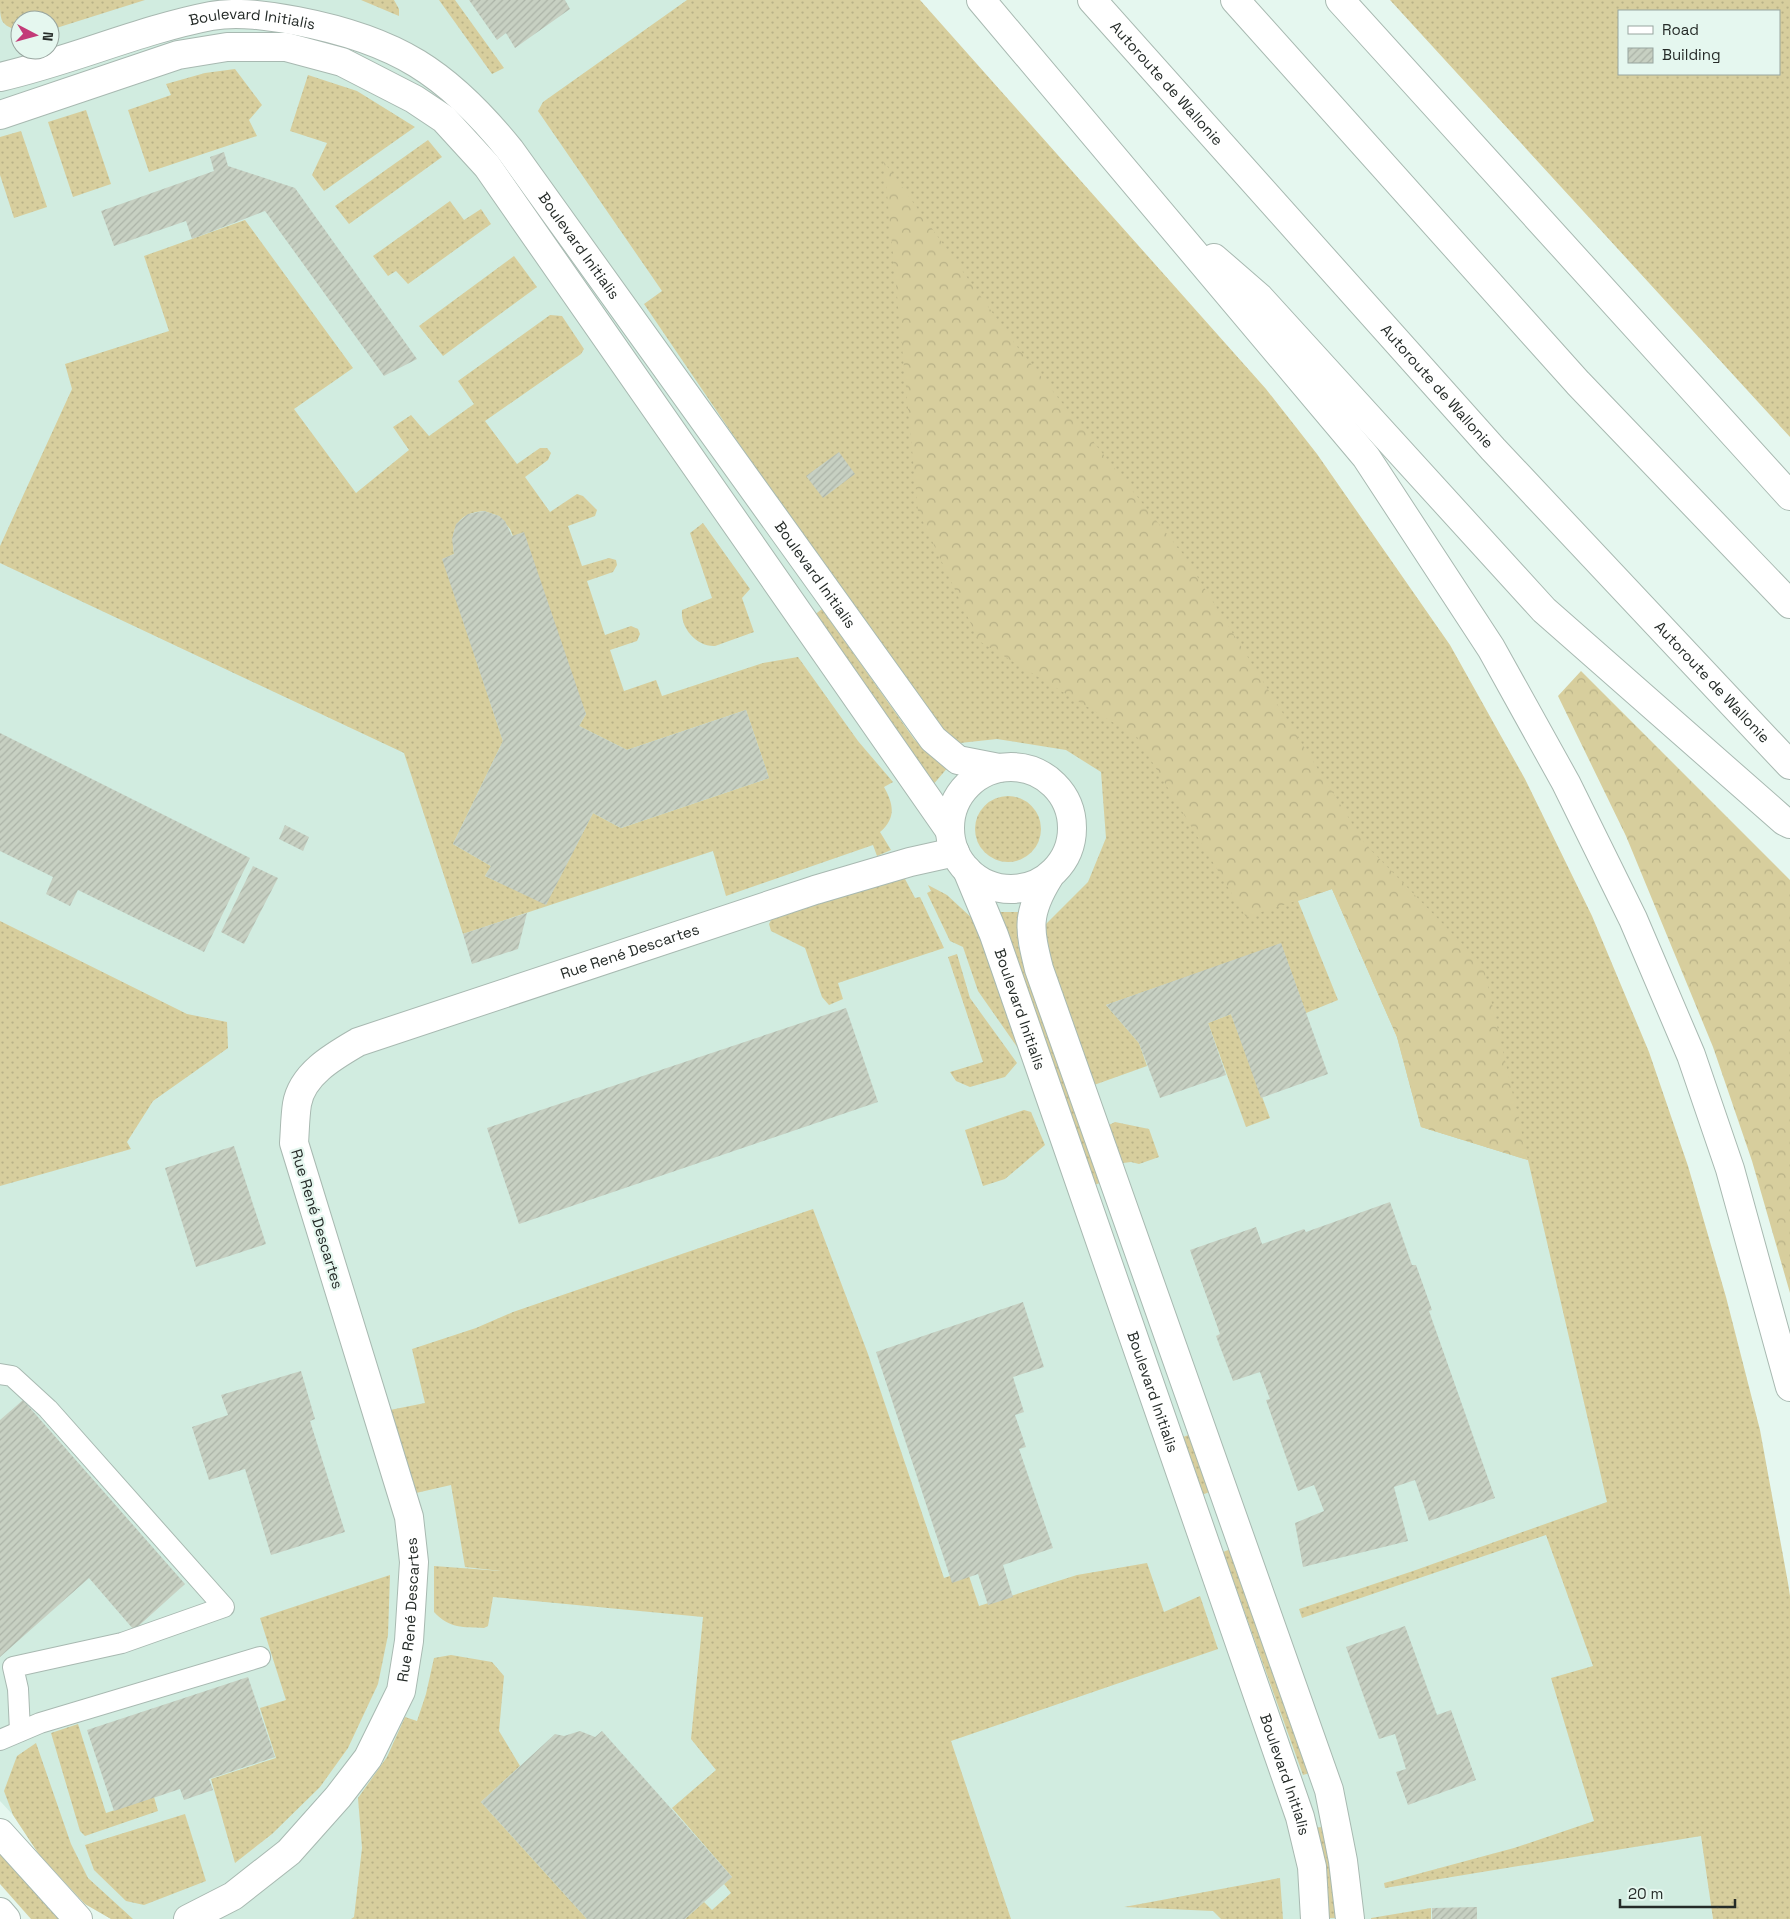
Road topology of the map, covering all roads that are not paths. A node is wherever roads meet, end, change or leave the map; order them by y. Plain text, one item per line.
1 (981, 0) edge
2 (1092, 0) edge
3 (1236, 0) edge
4 (1340, 0) edge
5 (0, 77) edge
6 (0, 115) edge
7 (1156, 208) junction
8 (623, 307) junction
9 (597, 324) junction
10 (1790, 496) edge
11 (1790, 604) edge
12 (1790, 765) edge
13 (999, 768) junction
14 (1790, 824) edge
15 (958, 851) junction
16 (1048, 877) junction
17 (0, 1374) edge
18 (1790, 1387) edge
19 (260, 1657) dead end
20 (20, 1731) junction
21 (0, 1740) edge
22 (0, 1833) edge
23 (0, 1912) edge
24 (6, 1919) edge
25 (78, 1919) edge
26 (188, 1919) edge
27 (1315, 1919) edge
28 (1350, 1919) edge

1 - 7 main road
2 - 12 main road, Autoroute de Wallonie
3 - 11 main road
4 - 10 main road
5 - 8 main road, Boulevard Initialis
6 - 9 main road, Boulevard Initialis
7 - 14 main road
7 - 18 main road
8 - 9 main road
8 - 13 main road, Boulevard Initialis
9 - 15 main road, Boulevard Initialis
13 - 15 main road, Boulevard Initialis
13 - 16 main road, Boulevard Initialis
15 - 16 main road, Boulevard Initialis
15 - 26 main road, Rue René Descartes
15 - 27 main road, Boulevard Initialis
16 - 28 main road, Boulevard Initialis
17 - 20 lane
19 - 20 lane
20 - 21 lane
22 - 25 main road
23 - 24 main road

